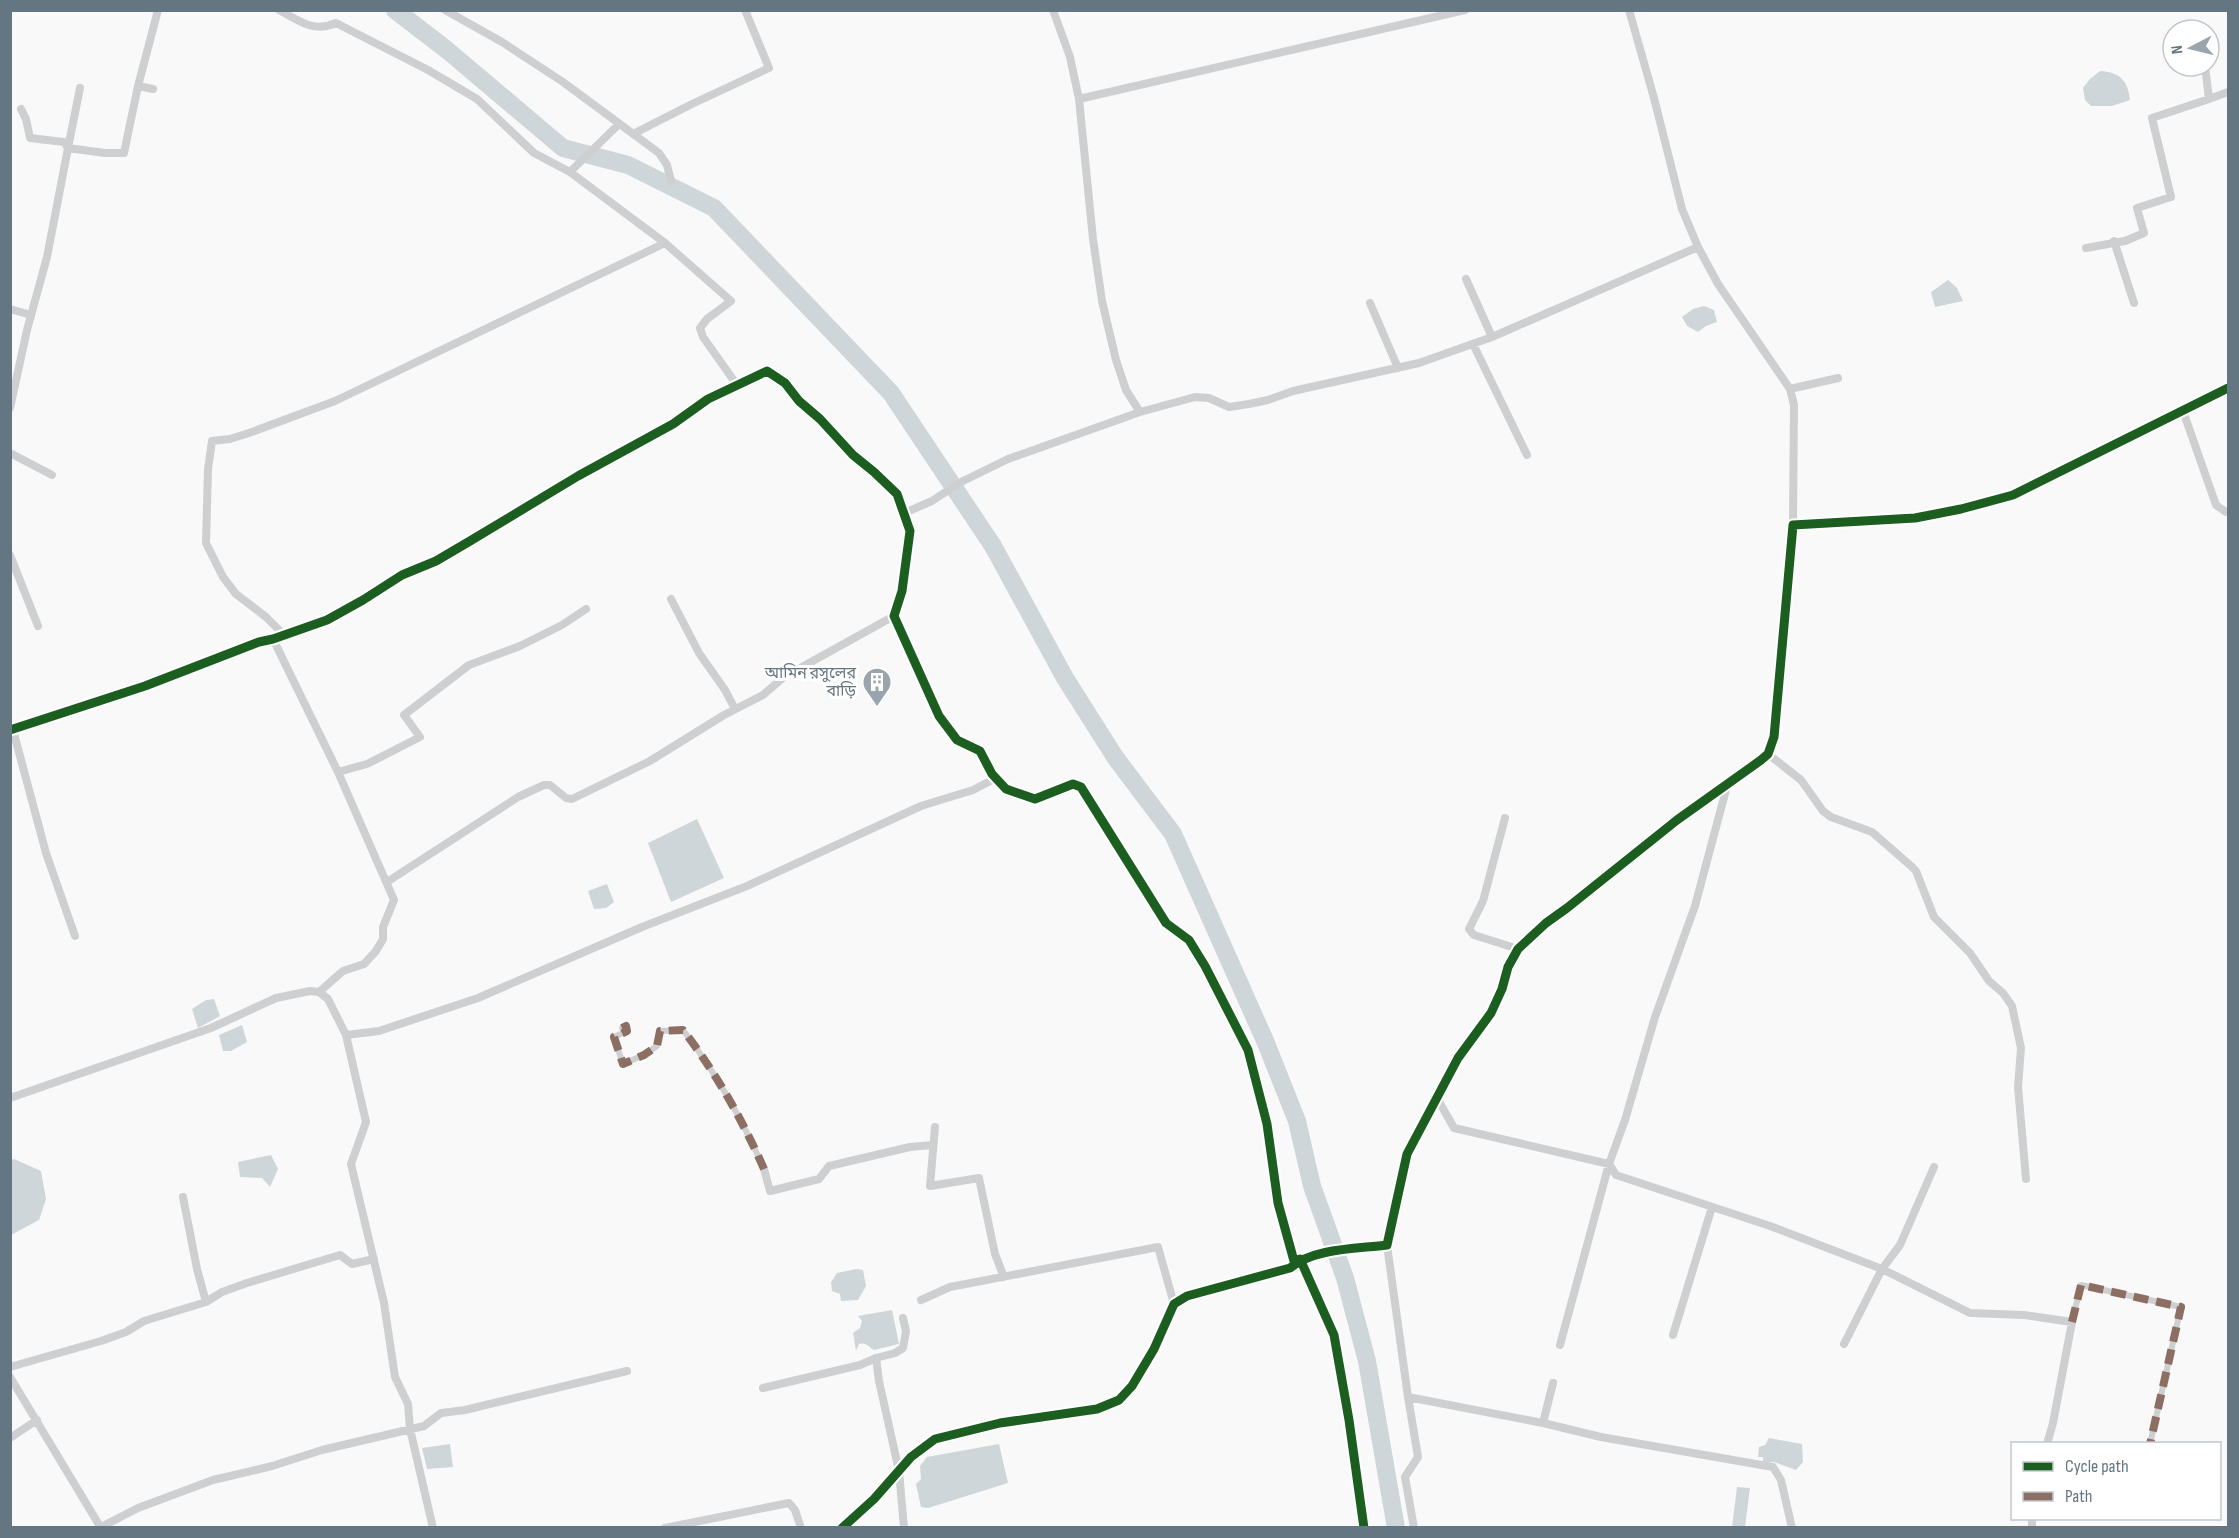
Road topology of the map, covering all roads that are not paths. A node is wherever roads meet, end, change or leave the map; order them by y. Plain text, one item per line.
1 (158, 10) edge
2 (279, 10) edge
3 (445, 10) edge
4 (467, 10) edge
5 (745, 10) edge
6 (1053, 10) edge
7 (1465, 10) edge
8 (1629, 10) edge
9 (458, 17) junction
10 (2206, 78) edge
11 (138, 86) junction
12 (80, 88) dead end
13 (153, 89) dead end
14 (2229, 92) edge
15 (1079, 99) junction
16 (2209, 99) junction
17 (21, 109) dead end
18 (619, 124) junction
19 (633, 134) junction
20 (68, 148) junction
21 (570, 172) junction
22 (671, 181) dead end
23 (2114, 241) junction
24 (665, 243) junction
25 (1698, 247) junction
26 (2086, 248) dead end
27 (1466, 279) dead end
28 (1370, 303) dead end
29 (2134, 303) dead end
30 (10, 309) edge
31 (31, 315) junction
32 (1492, 337) junction
33 (1473, 344) junction
34 (1398, 368) junction
35 (1838, 378) dead end
36 (737, 386) junction
37 (2229, 388) edge
38 (1790, 389) junction
39 (10, 408) edge
40 (2182, 411) junction
41 (1140, 412) junction
42 (10, 453) edge
43 (1527, 455) dead end
44 (52, 475) dead end
45 (2229, 511) edge
46 (902, 514) junction
47 (1793, 525) junction
48 (10, 555) edge
49 (671, 598) dead end
50 (586, 609) dead end
51 (894, 616) junction
52 (38, 626) dead end
53 (284, 635) junction
54 (273, 639) junction
55 (735, 709) junction
56 (12, 730) edge
57 (1768, 754) junction
58 (338, 772) junction
59 (996, 778) junction
60 (1727, 786) junction
61 (1505, 818) dead end
62 (387, 882) junction
63 (75, 936) dead end
64 (1518, 949) junction
65 (320, 992) junction
66 (622, 1028) dead end
67 (346, 1035) junction
68 (10, 1098) edge
69 (1437, 1098) junction
70 (935, 1127) dead end
71 (932, 1145) junction
72 (1609, 1164) junction
73 (1934, 1167) dead end
74 (764, 1168) joint
75 (2026, 1179) dead end
76 (183, 1197) dead end
77 (1712, 1207) junction
78 (1387, 1245) junction
79 (374, 1259) junction
80 (1300, 1260) junction
81 (1882, 1269) junction
82 (1004, 1277) junction
83 (921, 1300) dead end
84 (206, 1302) junction
85 (1174, 1304) junction
86 (903, 1318) dead end
87 (2072, 1322) junction
88 (1673, 1335) dead end
89 (1844, 1344) dead end
90 (1560, 1345) dead end
91 (876, 1358) junction
92 (10, 1367) edge
93 (627, 1371) dead end
94 (10, 1377) edge
95 (1553, 1383) dead end
96 (763, 1388) dead end
97 (1408, 1397) junction
98 (37, 1420) junction
99 (1543, 1423) junction
100 (410, 1429) junction
101 (10, 1438) edge
102 (2047, 1442) edge
103 (2150, 1442) edge
104 (899, 1471) junction
105 (101, 1527) edge
106 (433, 1527) edge
107 (665, 1527) edge
108 (801, 1527) edge
109 (842, 1527) edge
110 (904, 1527) edge
111 (1364, 1527) edge
112 (1414, 1527) edge
113 (1792, 1527) edge

1 - 11 street
2 - 21 street
3 - 9 street
4 - 9 street
5 - 19 street
6 - 15 street
7 - 15 street
8 - 25 street
9 - 18 street
10 - 16 street
11 - 13 street
11 - 20 street
12 - 20 street
14 - 16 street
15 - 41 street
16 - 23 street
17 - 20 street
18 - 19 street
18 - 21 street
19 - 22 street
20 - 31 street
21 - 24 street
23 - 26 street
23 - 29 street
24 - 36 street
24 - 53 street
25 - 32 street
25 - 38 street
27 - 32 street
28 - 34 street
30 - 31 street
31 - 39 street
32 - 33 street
33 - 34 street
33 - 43 street
34 - 41 street
35 - 38 street
36 - 46 street
36 - 53 street
37 - 40 street
38 - 47 street
40 - 45 street
40 - 47 street
41 - 46 street
42 - 44 street
46 - 51 street
47 - 57 street
48 - 52 street
49 - 55 street
50 - 58 street
51 - 55 street
51 - 59 street
53 - 54 street
54 - 56 street
54 - 58 street
55 - 62 street
56 - 63 street
57 - 60 street
57 - 75 street
58 - 62 street
59 - 67 street
59 - 80 street
60 - 64 street
60 - 72 street
61 - 64 street
62 - 65 street
64 - 69 street
65 - 67 street
65 - 68 street
66 - 74 street
67 - 79 street
69 - 72 street
69 - 78 street
70 - 71 street
71 - 74 street
71 - 82 street
72 - 77 street
72 - 90 street
73 - 81 street
76 - 84 street
77 - 81 street
77 - 88 street
78 - 80 street
78 - 97 street
79 - 84 street
79 - 100 street
80 - 85 street
80 - 111 street
81 - 87 street
81 - 89 street
82 - 83 street
82 - 85 street
84 - 92 street
85 - 104 street
86 - 91 street
87 - 102 street
87 - 103 street
91 - 96 street
91 - 104 street
93 - 100 street
94 - 98 street
95 - 99 street
97 - 99 street
97 - 112 street
98 - 101 street
98 - 105 street
99 - 113 street
100 - 105 street
100 - 106 street
104 - 109 street
104 - 110 street
107 - 108 street

